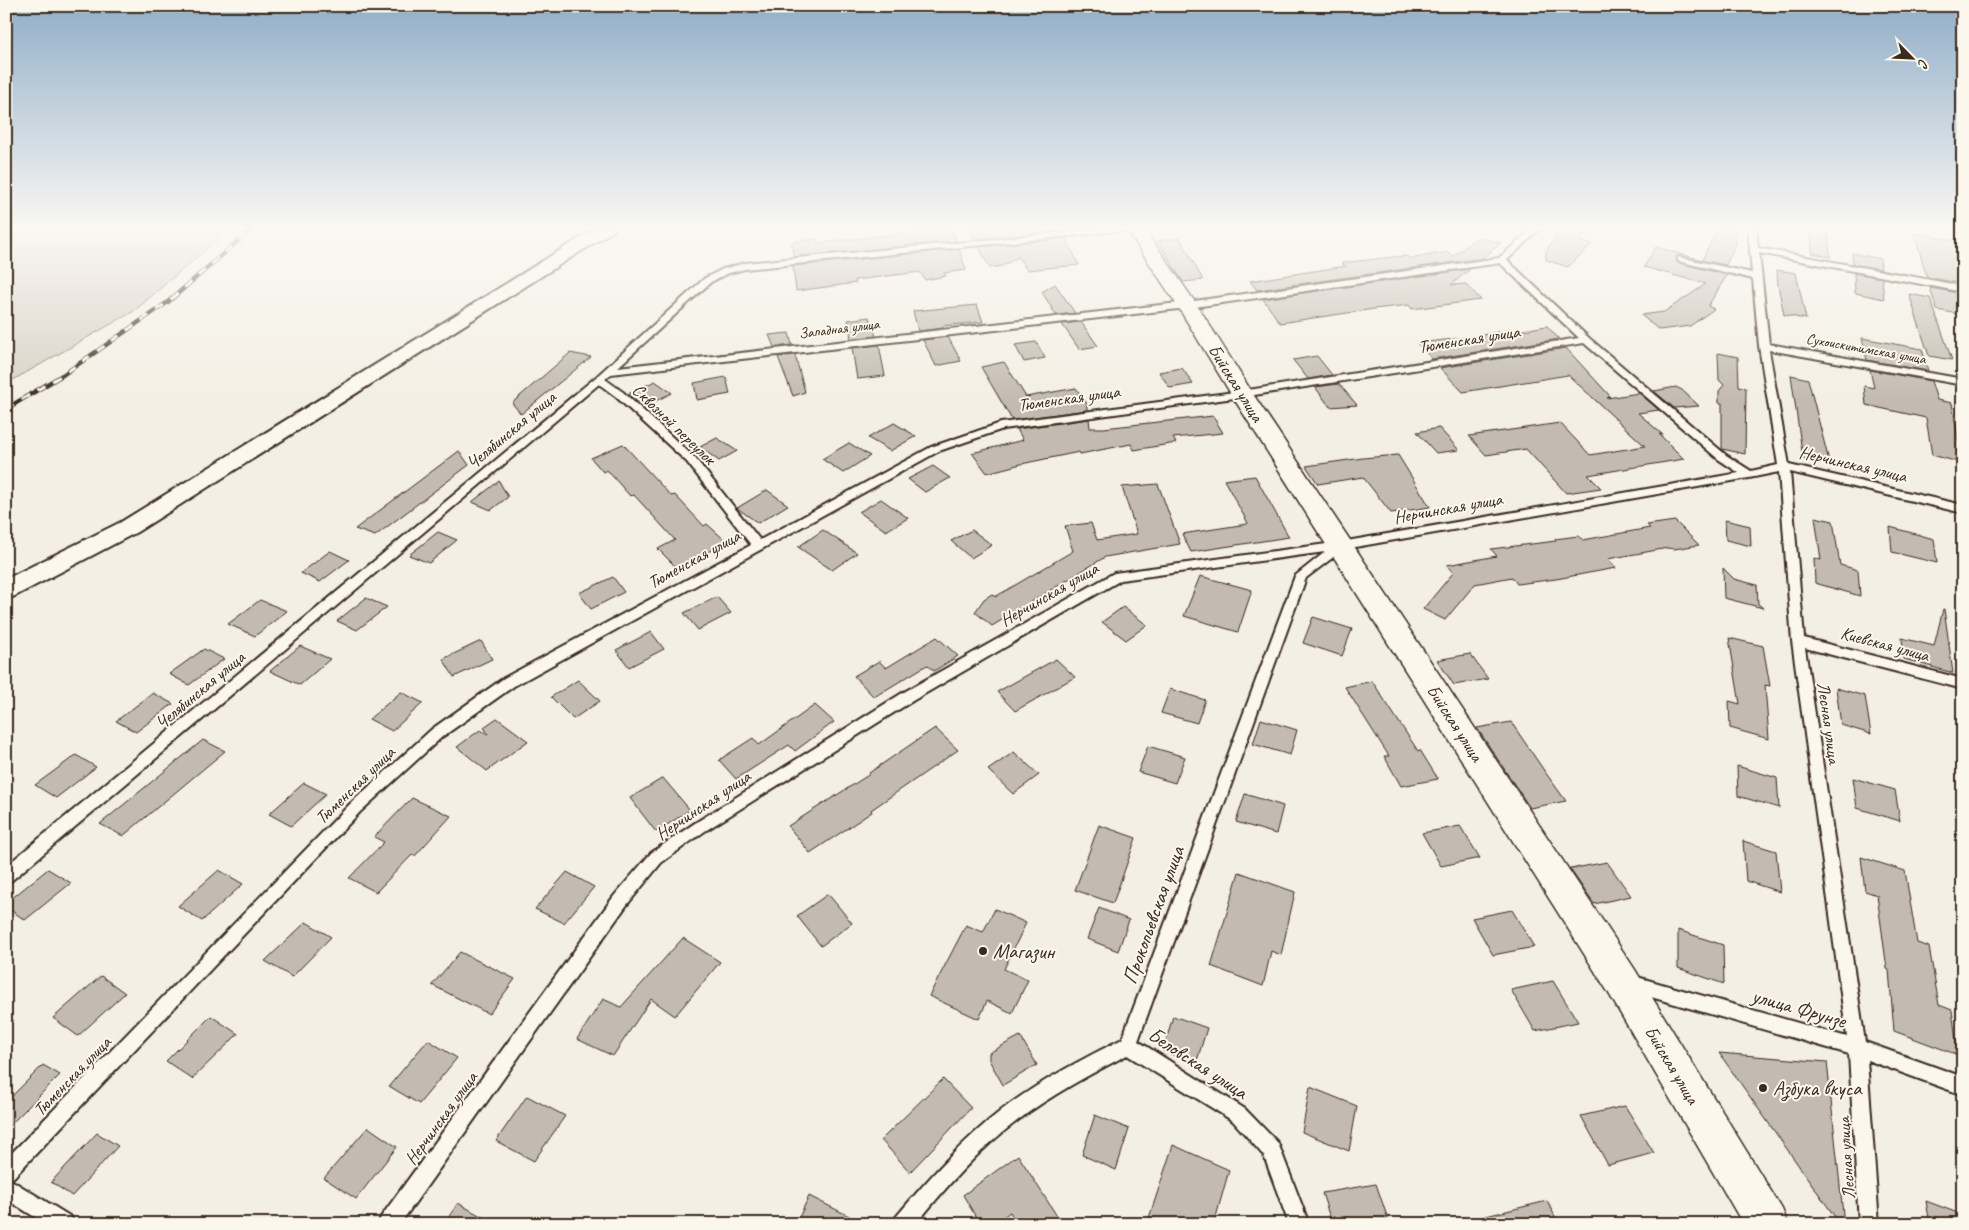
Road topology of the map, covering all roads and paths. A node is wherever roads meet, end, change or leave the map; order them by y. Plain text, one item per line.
1 (515, 285) edge
2 (702, 285) edge
3 (1174, 285) edge
4 (1324, 285) edge
5 (1529, 285) edge
6 (1758, 285) edge
7 (1944, 285) edge
8 (1963, 289) edge
9 (1187, 305) junction
10 (1586, 340) junction
11 (1764, 346) junction
12 (603, 375) junction
13 (1963, 382) edge
14 (1242, 394) junction
15 (1784, 466) junction
16 (1749, 475) junction
17 (1963, 509) edge
18 (758, 546) junction
19 (1341, 546) junction
20 (6, 590) edge
21 (1798, 641) junction
22 (1963, 684) edge
23 (6, 876) edge
24 (1621, 980) junction
25 (1128, 1045) junction
26 (1857, 1048) junction
27 (1963, 1086) edge
28 (6, 1173) edge
29 (6, 1188) edge
30 (64, 1224) edge
31 (388, 1224) edge
32 (903, 1224) edge
33 (1299, 1224) edge
34 (1767, 1224) edge
35 (1869, 1224) edge

1 - 20 street
2 - 12 lane, Челябинская улица
3 - 9 street, Бийская улица
4 - 9 lane, Западная улица
5 - 10 lane
6 - 11 lane, Лесная улица
7 - 8 lane
9 - 12 lane, Западная улица
9 - 14 street, Бийская улица
10 - 14 lane, Тюменская улица
10 - 16 lane
11 - 13 lane, Сухоискитимская улица
11 - 15 lane, Лесная улица
12 - 18 lane, Сквозной переулок
12 - 23 lane, Челябинская улица
14 - 18 lane, Тюменская улица
14 - 19 street, Бийская улица
15 - 16 lane, Нерчинская улица
15 - 17 lane, Нерчинская улица
15 - 21 lane, Лесная улица
16 - 19 lane, Нерчинская улица
18 - 28 lane, Тюменская улица
19 - 24 street, Бийская улица
19 - 25 lane, Прокопьевская улица
19 - 31 lane, Нерчинская улица
21 - 22 lane, Киевская улица
21 - 26 lane, Лесная улица
24 - 26 lane, улица Фрунзе
24 - 34 street, Бийская улица
25 - 32 lane
25 - 33 lane, Беловская улица
26 - 27 lane, улица Фрунзе
26 - 35 lane, Лесная улица
29 - 30 lane

